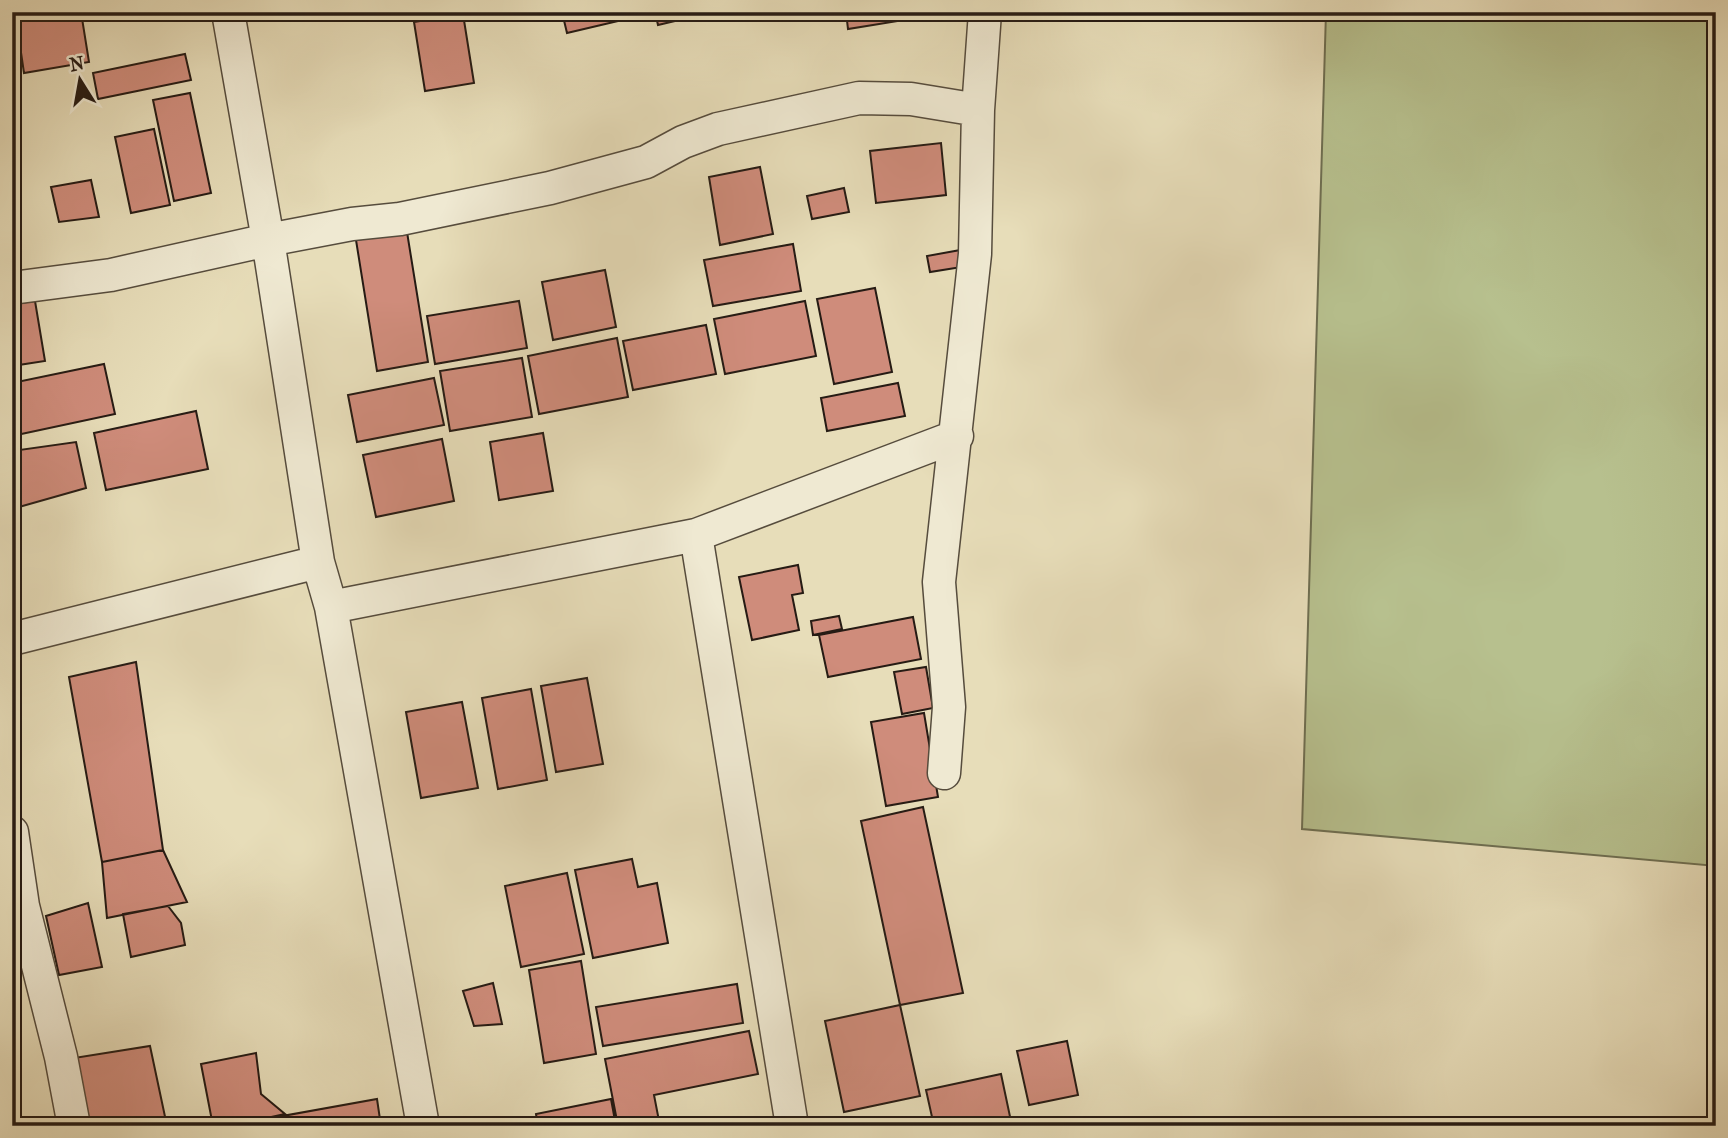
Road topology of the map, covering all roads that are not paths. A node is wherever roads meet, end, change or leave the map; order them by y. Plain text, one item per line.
1 (228, 12) edge
2 (985, 12) edge
3 (978, 110) junction
4 (268, 240) junction
5 (12, 288) edge
6 (957, 436) junction
7 (696, 535) junction
8 (318, 562) junction
9 (331, 607) junction
10 (12, 639) edge
11 (944, 773) dead end
12 (12, 832) edge
13 (25, 966) edge
14 (74, 1126) edge
15 (423, 1126) edge
16 (792, 1126) edge

1 - 4 street
2 - 3 street
3 - 4 street
3 - 6 street
4 - 5 street
4 - 8 street
6 - 7 street
6 - 11 street
7 - 9 street
7 - 16 street
8 - 9 street
8 - 10 street
9 - 15 street
12 - 13 street
13 - 14 street

